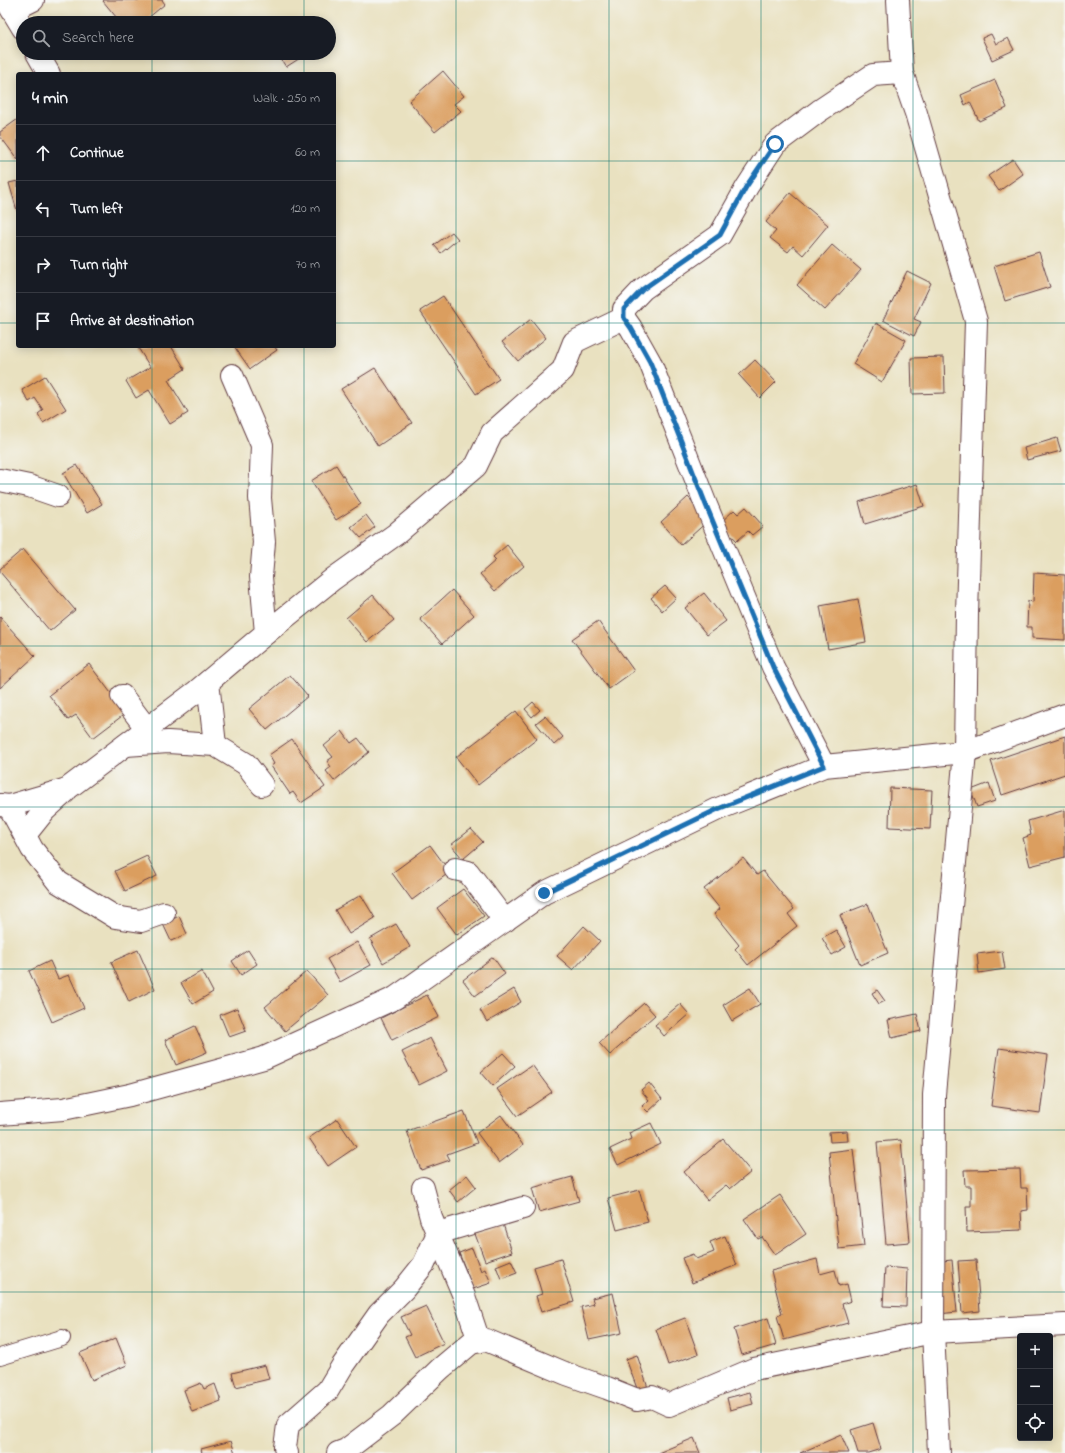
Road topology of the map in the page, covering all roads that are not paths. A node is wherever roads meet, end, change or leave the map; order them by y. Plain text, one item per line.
1 (33, 0) edge
2 (898, 0) edge
3 (14, 13) edge
4 (41, 60) edge
5 (48, 72) edge
6 (902, 74) junction
7 (624, 318) junction
8 (232, 375) dead end
9 (0, 480) edge
10 (58, 496) dead end
11 (266, 633) junction
12 (208, 682) junction
13 (122, 696) dead end
14 (1065, 715) edge
15 (147, 729) junction
16 (126, 745) junction
17 (214, 745) junction
18 (965, 752) junction
19 (824, 766) junction
20 (72, 786) junction
21 (262, 786) dead end
22 (5, 806) edge
23 (25, 835) junction
24 (455, 869) dead end
25 (164, 913) dead end
26 (505, 921) junction
27 (0, 1114) edge
28 (423, 1188) dead end
29 (523, 1208) dead end
30 (438, 1233) junction
31 (1065, 1325) edge
32 (933, 1332) junction
33 (62, 1338) dead end
34 (479, 1341) junction
35 (0, 1357) edge
36 (287, 1453) edge
37 (338, 1453) edge
38 (939, 1453) edge

1 - 3 street
2 - 6 street
4 - 5 street
6 - 7 street
6 - 18 street
7 - 11 street
7 - 19 street
8 - 11 street
9 - 10 street
11 - 12 street
12 - 15 street
12 - 17 street
13 - 15 street
14 - 18 street
15 - 16 street
16 - 17 street
16 - 20 street
17 - 21 street
18 - 19 street
18 - 32 street
19 - 26 street
20 - 22 street
20 - 23 street
22 - 23 street
23 - 25 street
24 - 26 street
26 - 27 street
28 - 30 street
29 - 30 street
30 - 34 street
30 - 36 street
31 - 32 street
32 - 34 street
32 - 38 street
33 - 35 lane
34 - 37 street

